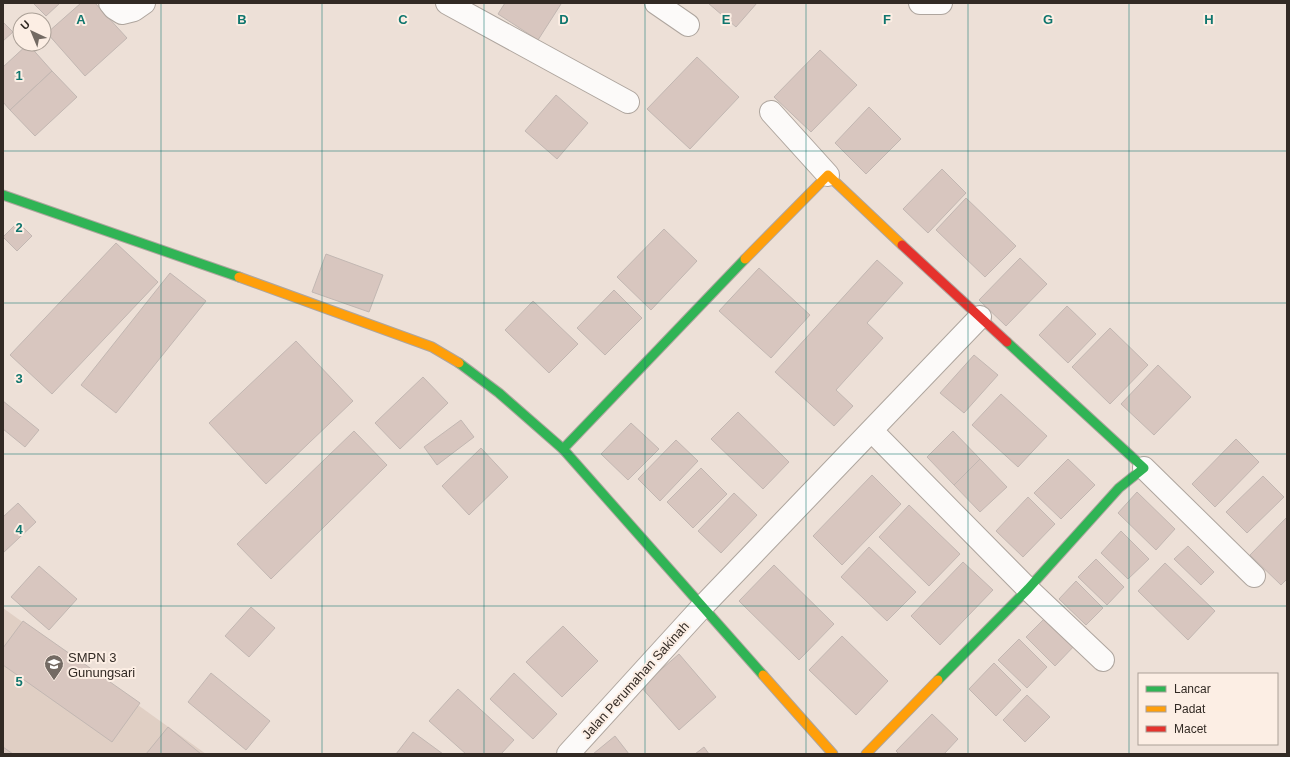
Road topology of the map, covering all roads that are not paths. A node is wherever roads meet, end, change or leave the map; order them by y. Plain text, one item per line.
1 (110, 3) edge
2 (144, 3) edge
3 (447, 3) edge
4 (656, 3) edge
5 (920, 3) edge
6 (941, 3) edge
7 (688, 25) dead end
8 (628, 102) dead end
9 (771, 112) dead end
10 (828, 175) junction
11 (3, 195) edge
12 (980, 317) junction
13 (872, 431) junction
14 (563, 449) junction
15 (1144, 468) junction
16 (1254, 576) dead end
17 (1028, 589) junction
18 (702, 607) junction
19 (1103, 660) dead end
20 (568, 754) edge
21 (833, 754) edge
22 (866, 754) edge

1 - 2 street
3 - 8 street
4 - 7 street
5 - 6 street
9 - 10 street
10 - 12 street
10 - 14 street
11 - 14 street
12 - 13 street, Jalan Perumahan Sakinah
12 - 15 street
13 - 17 street
13 - 18 street, Jalan Perumahan Sakinah
14 - 18 street
15 - 16 street
15 - 17 street
17 - 19 street
17 - 22 street
18 - 20 street, Jalan Perumahan Sakinah
18 - 21 street

